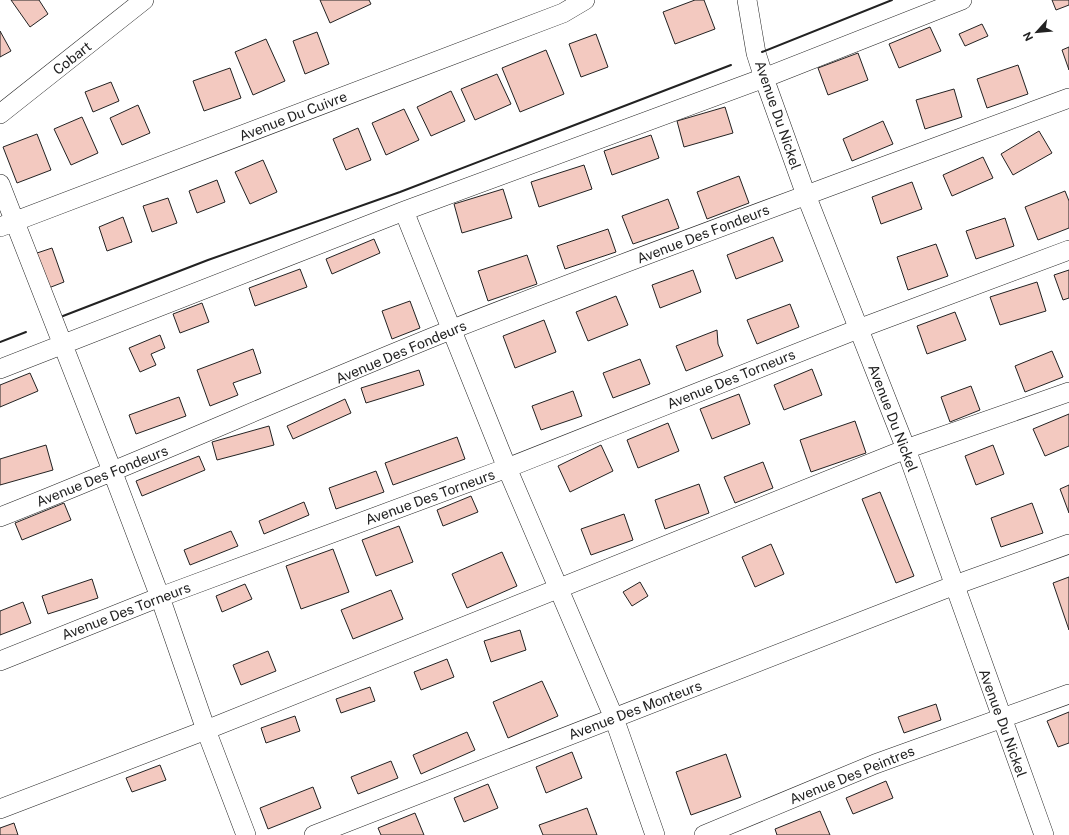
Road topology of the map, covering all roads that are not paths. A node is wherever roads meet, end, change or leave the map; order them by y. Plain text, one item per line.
1 (144, 0) edge
2 (585, 0) edge
3 (747, 0) edge
4 (962, 0) edge
5 (764, 78) junction
6 (1069, 98) edge
7 (0, 114) edge
8 (0, 184) edge
9 (806, 195) junction
10 (404, 210) junction
11 (7, 224) edge
12 (1069, 250) edge
13 (858, 329) junction
14 (452, 330) junction
15 (62, 344) junction
16 (0, 369) edge
17 (1069, 392) edge
18 (906, 449) junction
19 (507, 468) junction
20 (113, 473) junction
21 (0, 517) edge
22 (1069, 544) edge
23 (955, 585) junction
24 (558, 589) junction
25 (160, 597) junction
26 (0, 661) edge
27 (1069, 694) edge
28 (1001, 717) junction
29 (614, 718) junction
30 (206, 730) junction
31 (0, 809) edge
32 (246, 835) edge
33 (314, 835) edge
34 (655, 835) edge
35 (704, 835) edge
36 (1044, 835) edge

1 - 7 street, Cobart
2 - 11 street, Avenue Du Cuivre
3 - 5 street, Avenue Du Nickel
4 - 5 street
5 - 9 street, Avenue Du Nickel
5 - 10 street
6 - 9 street, Avenue Des Fondeurs
8 - 11 street
9 - 13 street, Avenue Du Nickel
9 - 14 street, Avenue Des Fondeurs
10 - 14 street
10 - 15 street
11 - 15 street
12 - 13 street, Avenue Des Torneurs
13 - 18 street, Avenue Du Nickel
13 - 19 street, Avenue Des Torneurs
14 - 19 street
14 - 20 street, Avenue Des Fondeurs
15 - 16 street
15 - 20 street
17 - 18 street
18 - 23 street, Avenue Du Nickel
18 - 24 street
19 - 24 street
19 - 25 street, Avenue Des Torneurs
20 - 21 street, Avenue Des Fondeurs
20 - 25 street
22 - 23 street, Avenue Des Monteurs
23 - 28 street, Avenue Du Nickel
23 - 29 street, Avenue Des Monteurs
24 - 29 street
24 - 30 street
25 - 26 street, Avenue Des Torneurs
25 - 30 street
27 - 28 street, Avenue Des Peintres
28 - 35 street, Avenue Des Peintres
28 - 36 street, Avenue Du Nickel
29 - 33 street, Avenue Des Monteurs
29 - 34 street
30 - 31 street
30 - 32 street

